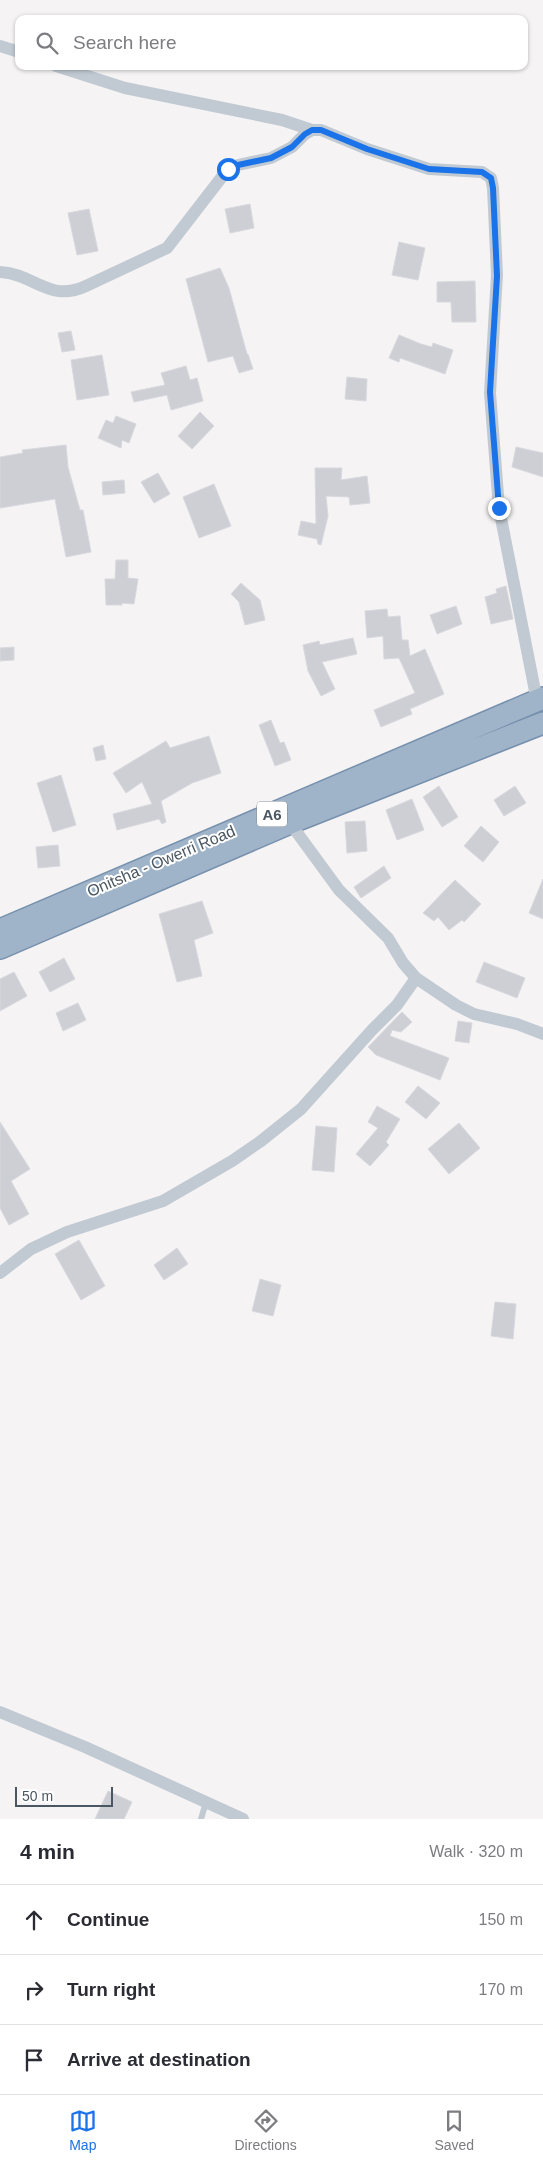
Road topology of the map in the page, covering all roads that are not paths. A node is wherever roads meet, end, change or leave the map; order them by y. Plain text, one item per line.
1 (0, 46) edge
2 (15, 51) edge
3 (69, 70) edge
4 (312, 130) junction
5 (0, 272) edge
6 (540, 700) edge
7 (543, 723) edge
8 (290, 823) junction
9 (0, 930) edge
10 (0, 948) edge
11 (416, 978) junction
12 (543, 1034) edge
13 (0, 1273) edge
14 (0, 1712) edge
15 (206, 1802) junction
16 (201, 1819) edge
17 (243, 1819) edge

1 - 2 street
3 - 4 street
4 - 5 street
4 - 6 street
6 - 9 highway, Onitsha - Owerri Road / A6
7 - 8 highway, Onitsha - Owerri Road / A6
8 - 10 highway, Onitsha - Owerri Road / A6
8 - 11 street
11 - 12 street
11 - 13 street
14 - 15 street
15 - 16 lane
15 - 17 street

